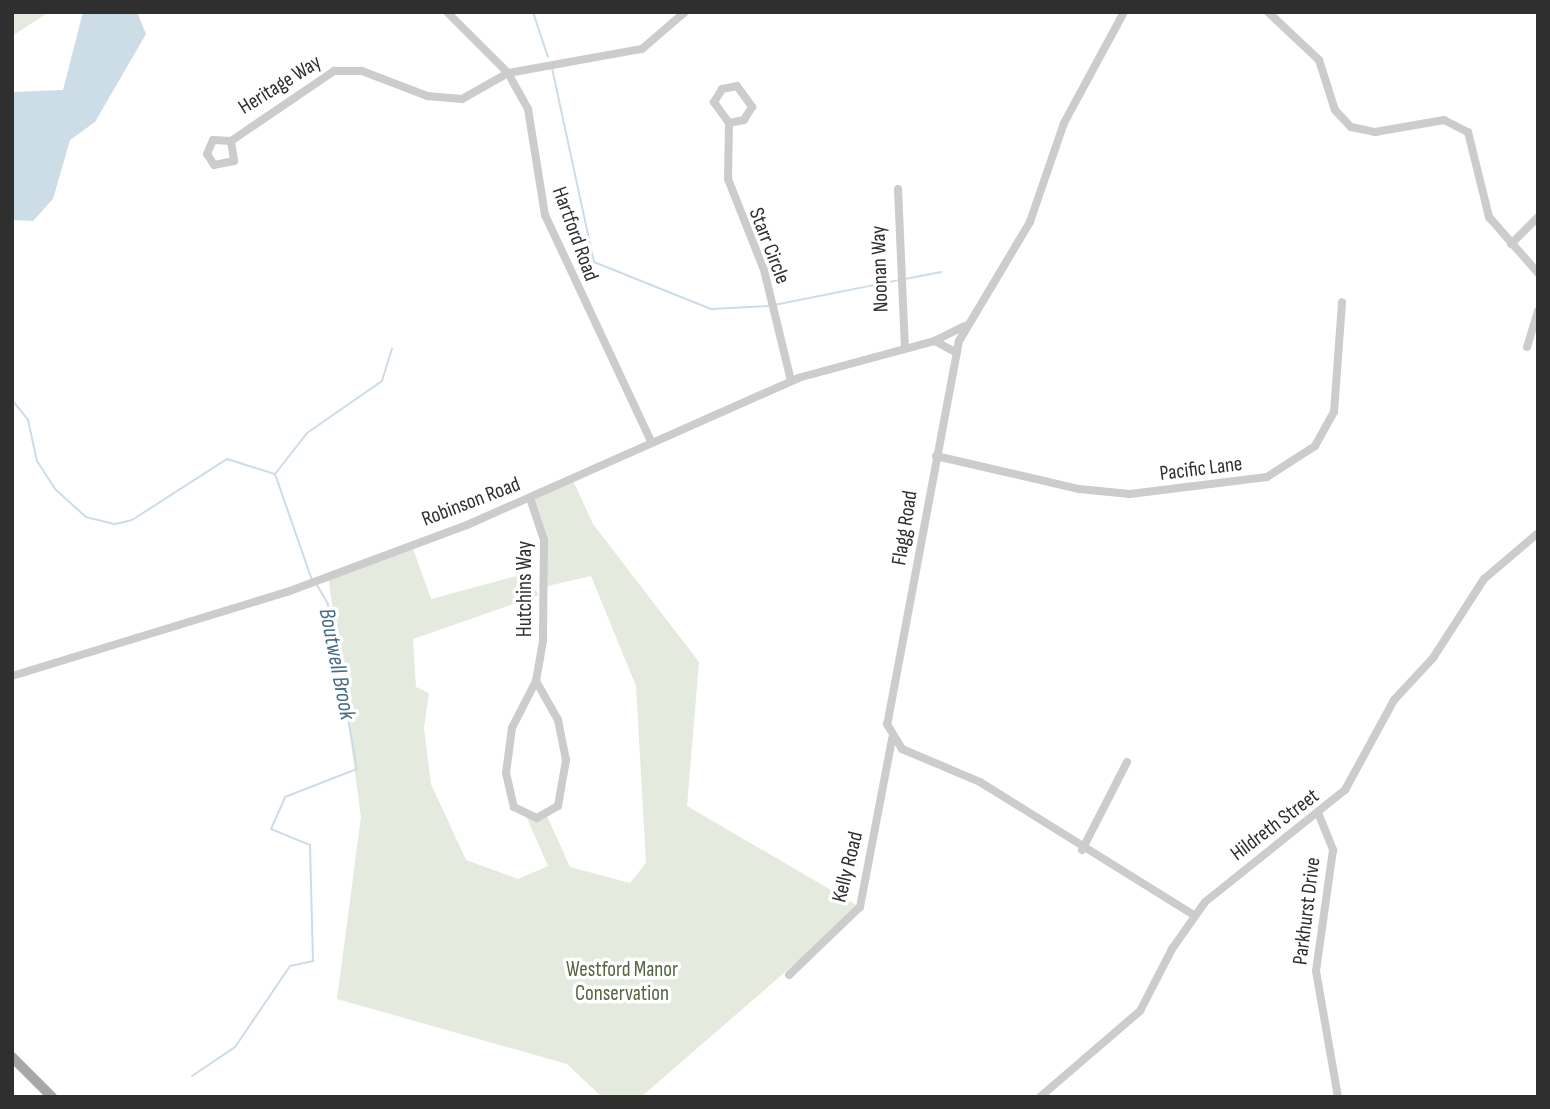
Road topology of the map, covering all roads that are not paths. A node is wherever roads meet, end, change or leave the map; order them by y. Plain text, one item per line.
1 (447, 12) edge
2 (685, 12) edge
3 (1124, 12) edge
4 (1268, 12) edge
5 (508, 73) junction
6 (729, 123) junction
7 (231, 141) dead end
8 (898, 189) dead end
9 (1538, 217) edge
10 (1511, 244) junction
11 (1538, 273) edge
12 (1342, 302) dead end
13 (1538, 311) edge
14 (965, 326) junction
15 (934, 341) junction
16 (1527, 347) dead end
17 (905, 348) junction
18 (957, 353) junction
19 (791, 381) junction
20 (651, 441) junction
21 (936, 456) junction
22 (530, 498) junction
23 (1538, 533) edge
24 (12, 676) edge
25 (536, 681) junction
26 (892, 739) junction
27 (1127, 762) dead end
28 (1319, 815) junction
29 (1082, 850) junction
30 (1194, 915) junction
31 (789, 975) dead end
32 (12, 1057) edge
33 (52, 1097) edge
34 (1040, 1097) edge
35 (1338, 1097) edge

1 - 5 street, Hartford Road
2 - 5 street, Heritage Way
3 - 14 street, Flagg Road
4 - 10 street
5 - 7 street, Heritage Way
5 - 20 street, Hartford Road
6 - 6 street, Starr Circle
6 - 19 street, Starr Circle
8 - 17 street, Noonan Way
9 - 10 street
10 - 11 street
12 - 21 street, Pacific Lane
13 - 16 street
14 - 15 street, Robinson Road
14 - 18 street, Flagg Road
15 - 17 street, Robinson Road
15 - 18 street
17 - 19 street, Robinson Road
18 - 21 street, Flagg Road
19 - 20 street, Robinson Road
20 - 22 street, Robinson Road
21 - 26 street, Flagg Road
22 - 24 street, Robinson Road
22 - 25 street, Hutchins Way
23 - 28 street, Hildreth Street
25 - 25 street, Hutchins Way
26 - 29 street
26 - 31 street, Kelly Road
27 - 29 street
28 - 30 street, Hildreth Street
28 - 35 street, Parkhurst Drive
29 - 30 street
30 - 34 street, Hildreth Street
32 - 33 main road

